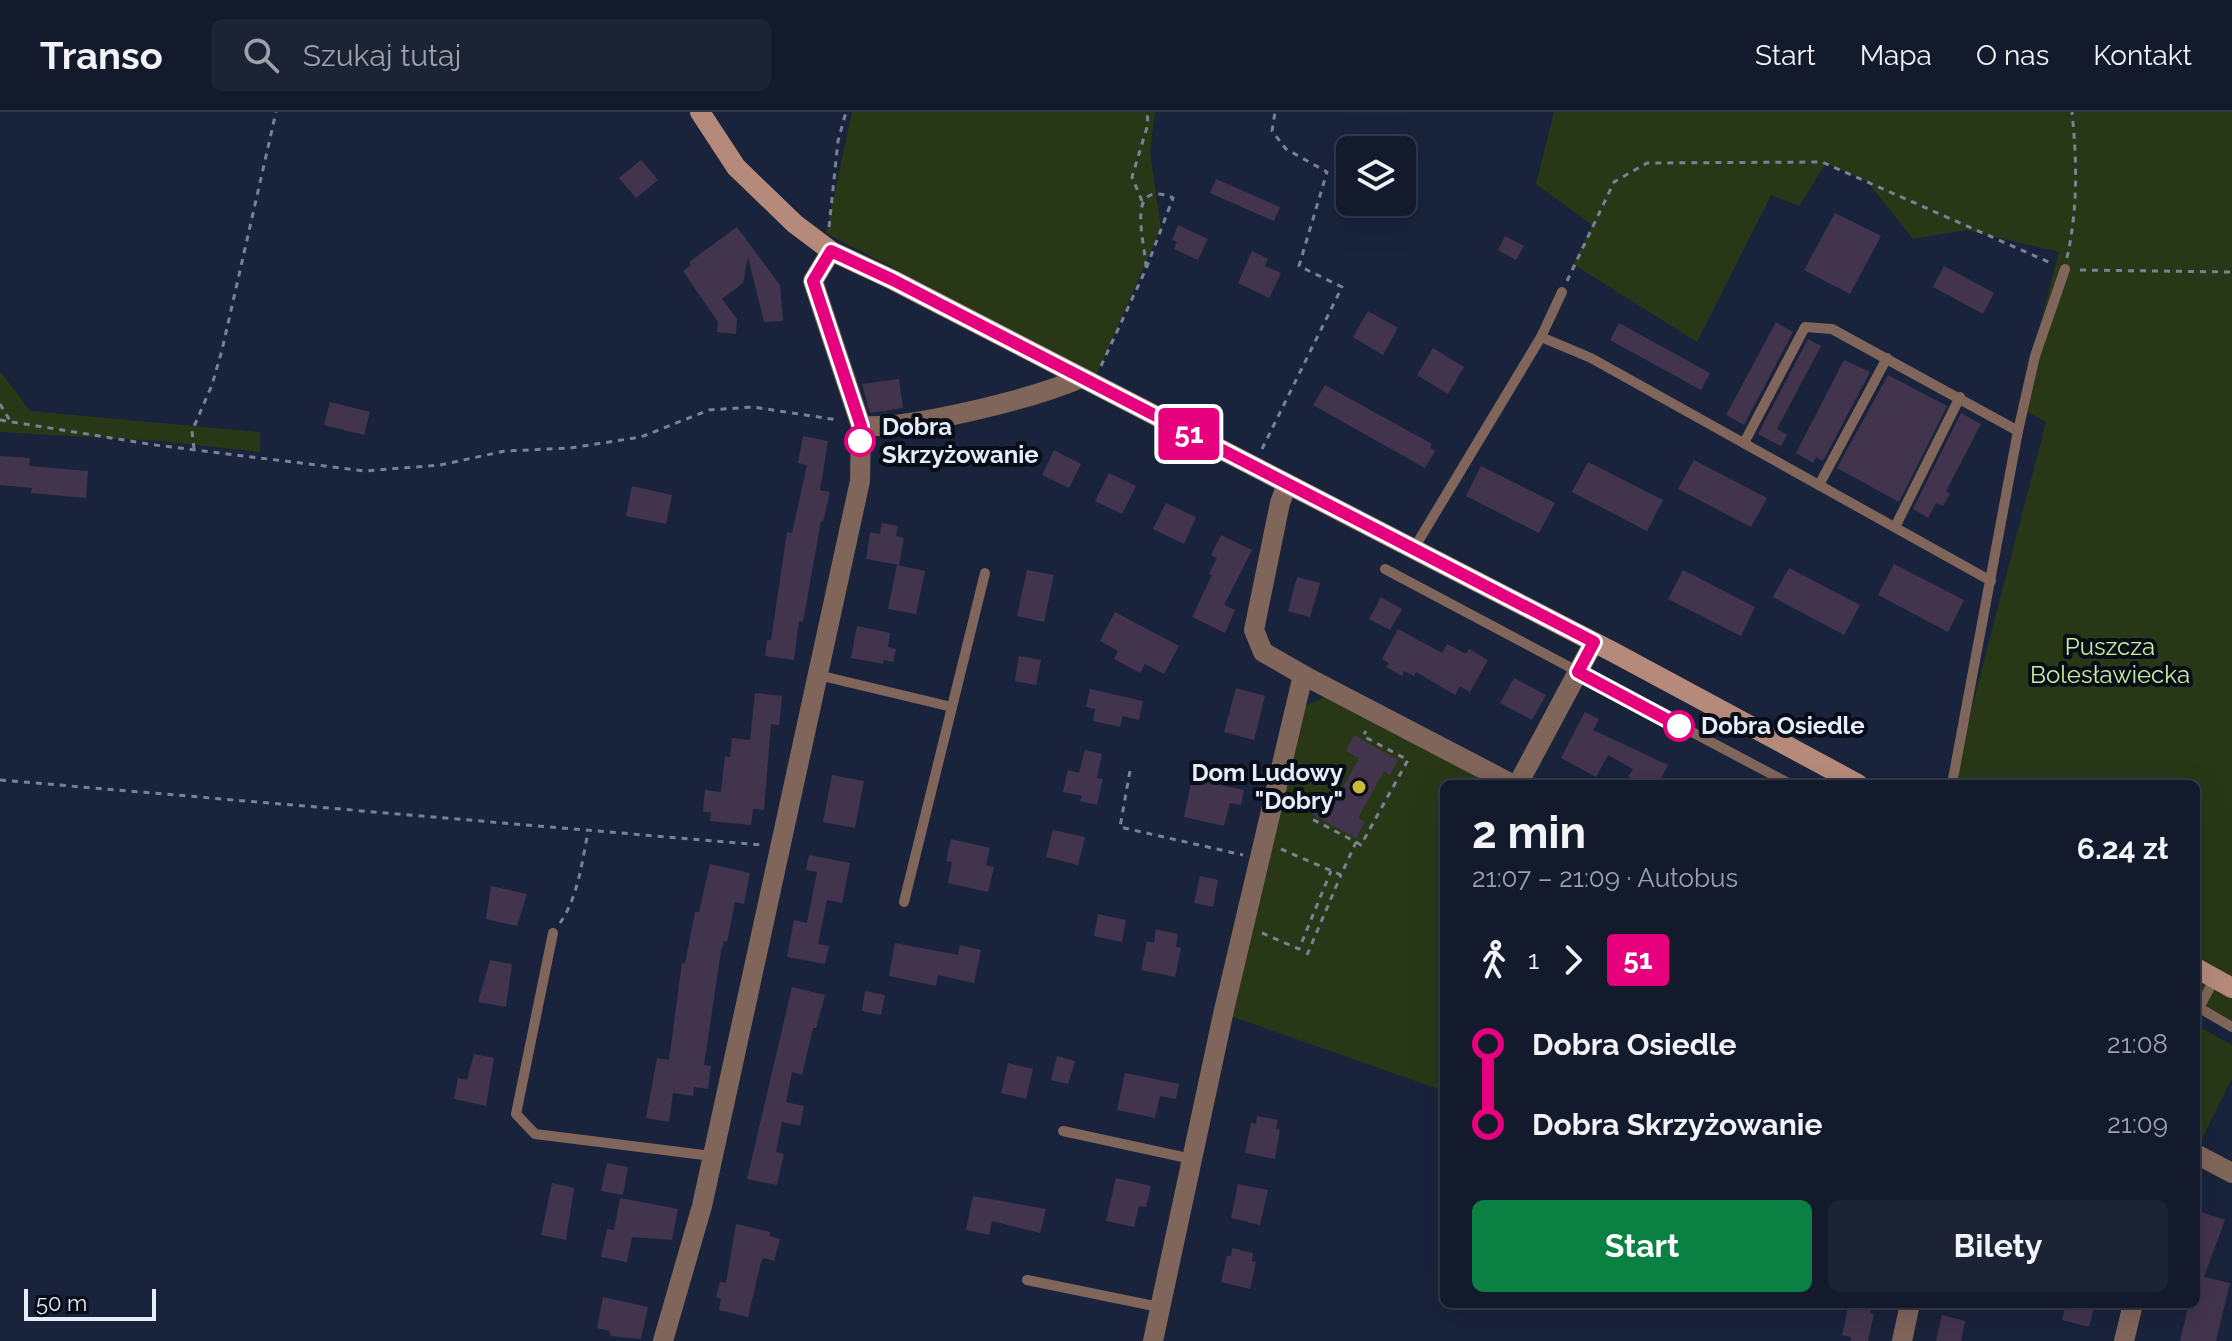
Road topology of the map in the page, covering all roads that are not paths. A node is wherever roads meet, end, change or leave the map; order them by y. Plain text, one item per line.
1 (700, 112) edge
2 (831, 251) junction
3 (2065, 269) road end
4 (1562, 292) road end
5 (1541, 337) junction
6 (1887, 358) junction
7 (1086, 381) junction
8 (1960, 397) junction
9 (861, 426) junction
10 (2018, 431) junction
11 (1744, 443) junction
12 (1287, 484) junction
13 (1819, 485) junction
14 (1895, 527) junction
15 (1413, 550) junction
16 (1385, 569) dead end
17 (985, 573) dead end
18 (1991, 581) junction
19 (1594, 642) junction
20 (1578, 672) junction
21 (818, 675) junction
22 (1303, 675) junction
23 (952, 707) junction
24 (1507, 780) edge
25 (1517, 780) edge
26 (1782, 780) edge
27 (1851, 780) edge
28 (1953, 780) edge
29 (904, 902) dead end
30 (553, 933) road end
31 (2200, 970) edge
32 (2223, 983) edge
33 (2200, 1005) edge
34 (2200, 1008) edge
35 (2232, 1027) edge
36 (1063, 1131) dead end
37 (712, 1156) junction
38 (2200, 1156) edge
39 (1192, 1159) junction
40 (2232, 1173) edge
41 (1027, 1280) dead end
42 (1159, 1307) junction
43 (1909, 1308) edge
44 (2132, 1308) edge
45 (663, 1341) edge
46 (1153, 1341) edge
47 (1902, 1341) edge
48 (2124, 1341) edge

1 - 2 main road
2 - 7 main road
2 - 9 street
3 - 10 lane
4 - 5 lane
5 - 11 lane
5 - 15 lane
6 - 8 lane
6 - 11 lane
6 - 13 lane
7 - 9 street
7 - 12 main road
8 - 10 lane
8 - 14 lane
9 - 21 street
10 - 18 lane
11 - 13 lane
12 - 15 main road
12 - 22 street
13 - 14 lane
14 - 18 lane
15 - 19 main road
16 - 20 lane
17 - 23 lane
18 - 28 lane
19 - 20 street
19 - 27 main road
20 - 25 street
20 - 26 lane
21 - 23 lane
21 - 37 street
22 - 24 street
22 - 39 street
23 - 29 lane
30 - 37 lane
31 - 32 main road
32 - 33 lane
34 - 35 lane
36 - 39 lane
37 - 45 street
38 - 40 street
39 - 42 street
41 - 42 lane
42 - 46 street
43 - 47 street
44 - 48 street

